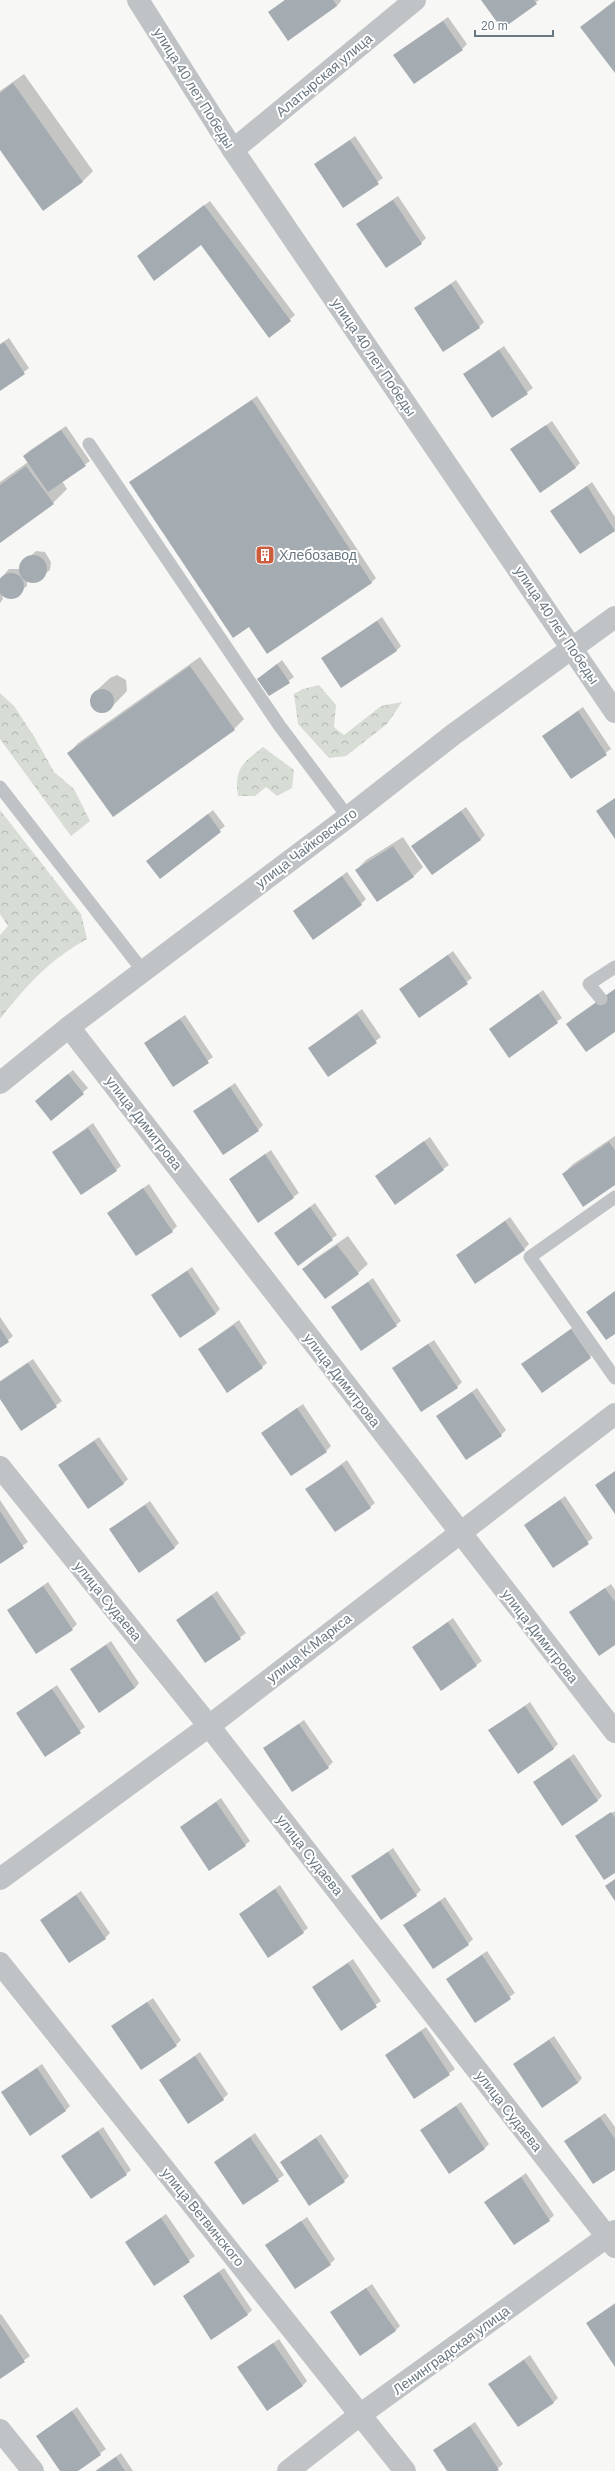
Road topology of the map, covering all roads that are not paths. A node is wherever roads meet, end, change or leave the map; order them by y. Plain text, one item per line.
1 (138, 0) edge
2 (415, 0) edge
3 (233, 150) junction
4 (89, 444) dead end
5 (615, 617) edge
6 (573, 649) junction
7 (615, 712) edge
8 (0, 787) edge
9 (348, 817) junction
10 (615, 967) edge
11 (143, 971) junction
12 (600, 999) dead end
13 (69, 1027) junction
14 (0, 1083) edge
15 (615, 1197) edge
16 (615, 1378) edge
17 (615, 1414) edge
18 (0, 1467) edge
19 (459, 1533) junction
20 (209, 1726) junction
21 (615, 1732) edge
22 (0, 1879) edge
23 (0, 1963) edge
24 (612, 2238) edge
25 (361, 2414) junction
26 (0, 2430) edge
27 (33, 2471) edge
28 (288, 2471) edge
29 (405, 2471) edge

1 - 3 street, улица 40 лет Победы
2 - 3 street, Алатырская улица
3 - 6 street, улица 40 лет Победы
4 - 9 lane
5 - 6 street, улица Чайковского
6 - 7 street, улица 40 лет Победы
6 - 9 street, улица Чайковского
8 - 11 lane
9 - 11 street, улица Чайковского
10 - 12 lane
11 - 13 street, улица Чайковского
13 - 14 street, улица Чайковского
13 - 19 street, улица Димитрова
15 - 16 lane
17 - 19 street, улица К.Маркса
18 - 20 street, улица Судаева
19 - 20 street, улица К.Маркса
19 - 21 street, улица Димитрова
20 - 22 street, улица К.Маркса
20 - 24 street, улица Судаева
23 - 25 street, улица Ветвинского
24 - 25 street, Ленинградская улица
25 - 28 street, Ленинградская улица
25 - 29 street, улица Ветвинского
26 - 27 street

